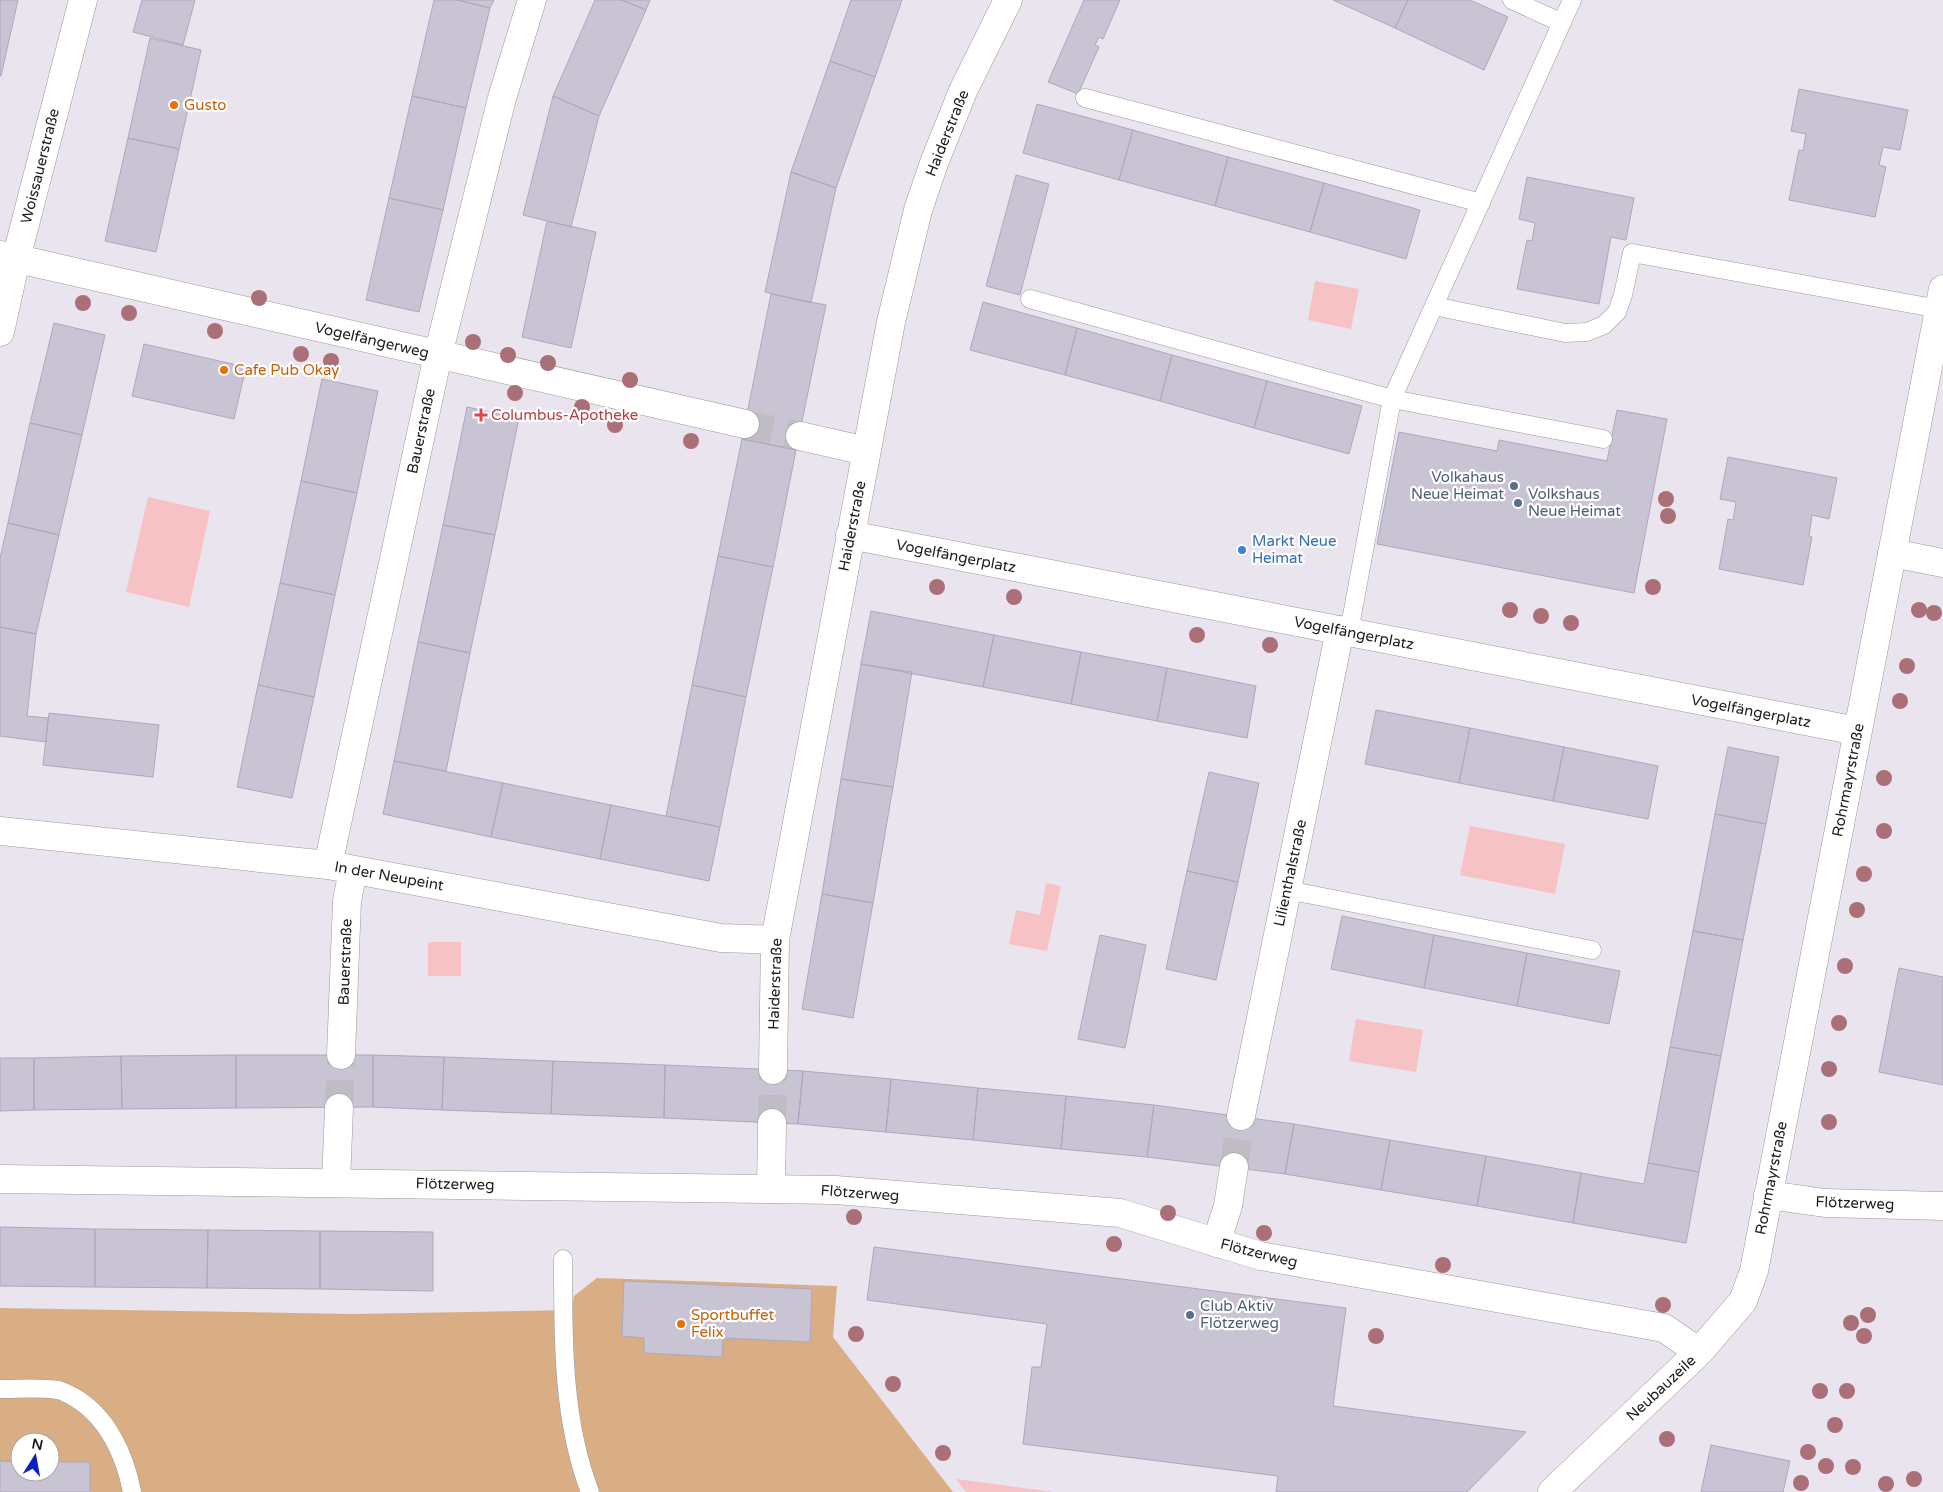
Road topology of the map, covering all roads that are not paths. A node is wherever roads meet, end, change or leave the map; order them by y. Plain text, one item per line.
1 (83, 0) edge
2 (532, 0) edge
3 (1008, 0) edge
4 (1512, 0) edge
5 (1572, 0) edge
6 (1562, 22) junction
7 (1085, 98) dead end
8 (1481, 203) junction
9 (8, 257) edge
10 (1030, 299) dead end
11 (1941, 299) edge
12 (1434, 306) junction
13 (0, 332) edge
14 (438, 355) junction
15 (1392, 399) junction
16 (745, 424) tunnel mouth
17 (800, 436) tunnel mouth
18 (1603, 439) dead end
19 (866, 451) junction
20 (850, 535) junction
21 (1892, 553) junction
22 (1943, 564) edge
23 (1345, 631) junction
24 (1858, 731) junction
25 (0, 831) edge
26 (340, 868) junction
27 (1286, 890) junction
28 (775, 940) junction
29 (1592, 950) dead end
30 (341, 1055) tunnel mouth
31 (773, 1070) tunnel mouth
32 (339, 1108) tunnel mouth
33 (1241, 1116) tunnel mouth
34 (772, 1123) tunnel mouth
35 (1234, 1167) tunnel mouth
36 (0, 1179) edge
37 (336, 1183) junction
38 (771, 1189) junction
39 (1768, 1195) junction
40 (1943, 1206) edge
41 (1216, 1243) junction
42 (563, 1260) dead end
43 (1754, 1271) joint
44 (1700, 1352) junction
45 (0, 1389) edge
46 (1558, 1490) edge
47 (132, 1492) edge
48 (590, 1492) edge

1 - 9 street, Woissauerstraße
2 - 14 street, Bauerstraße
3 - 19 street, Haiderstraße
4 - 6 lane
5 - 6 lane
6 - 8 lane
7 - 8 lane
8 - 12 lane
9 - 13 street, Woissauerstraße
9 - 14 street, Vogelfängerweg
10 - 15 lane
11 - 12 lane
11 - 21 street, Rohrmayrstraße
12 - 15 lane
14 - 16 street, Vogelfängerweg
14 - 26 street, Bauerstraße
15 - 18 lane
15 - 23 lane
17 - 19 street
19 - 20 street, Haiderstraße
20 - 23 street, Vogelfängerplatz
20 - 28 street, Haiderstraße
21 - 22 street
21 - 24 street, Rohrmayrstraße
23 - 24 street, Vogelfängerplatz
23 - 27 street, Lilienthalstraße
24 - 39 street, Rohrmayrstraße
25 - 26 street, In der Neupeint
26 - 28 street, In der Neupeint
26 - 30 street, Bauerstraße
27 - 29 lane
27 - 33 street, Lilienthalstraße
28 - 31 street, Haiderstraße
32 - 37 street
34 - 38 street
35 - 41 street
36 - 37 street, Flötzerweg
37 - 38 street, Flötzerweg
38 - 41 street, Flötzerweg
39 - 40 street, Flötzerweg
39 - 43 street, Rohrmayrstraße
41 - 44 street, Flötzerweg
42 - 48 lane
43 - 44 street, Neubauzeile
44 - 46 street, Neubauzeile
45 - 47 lane

